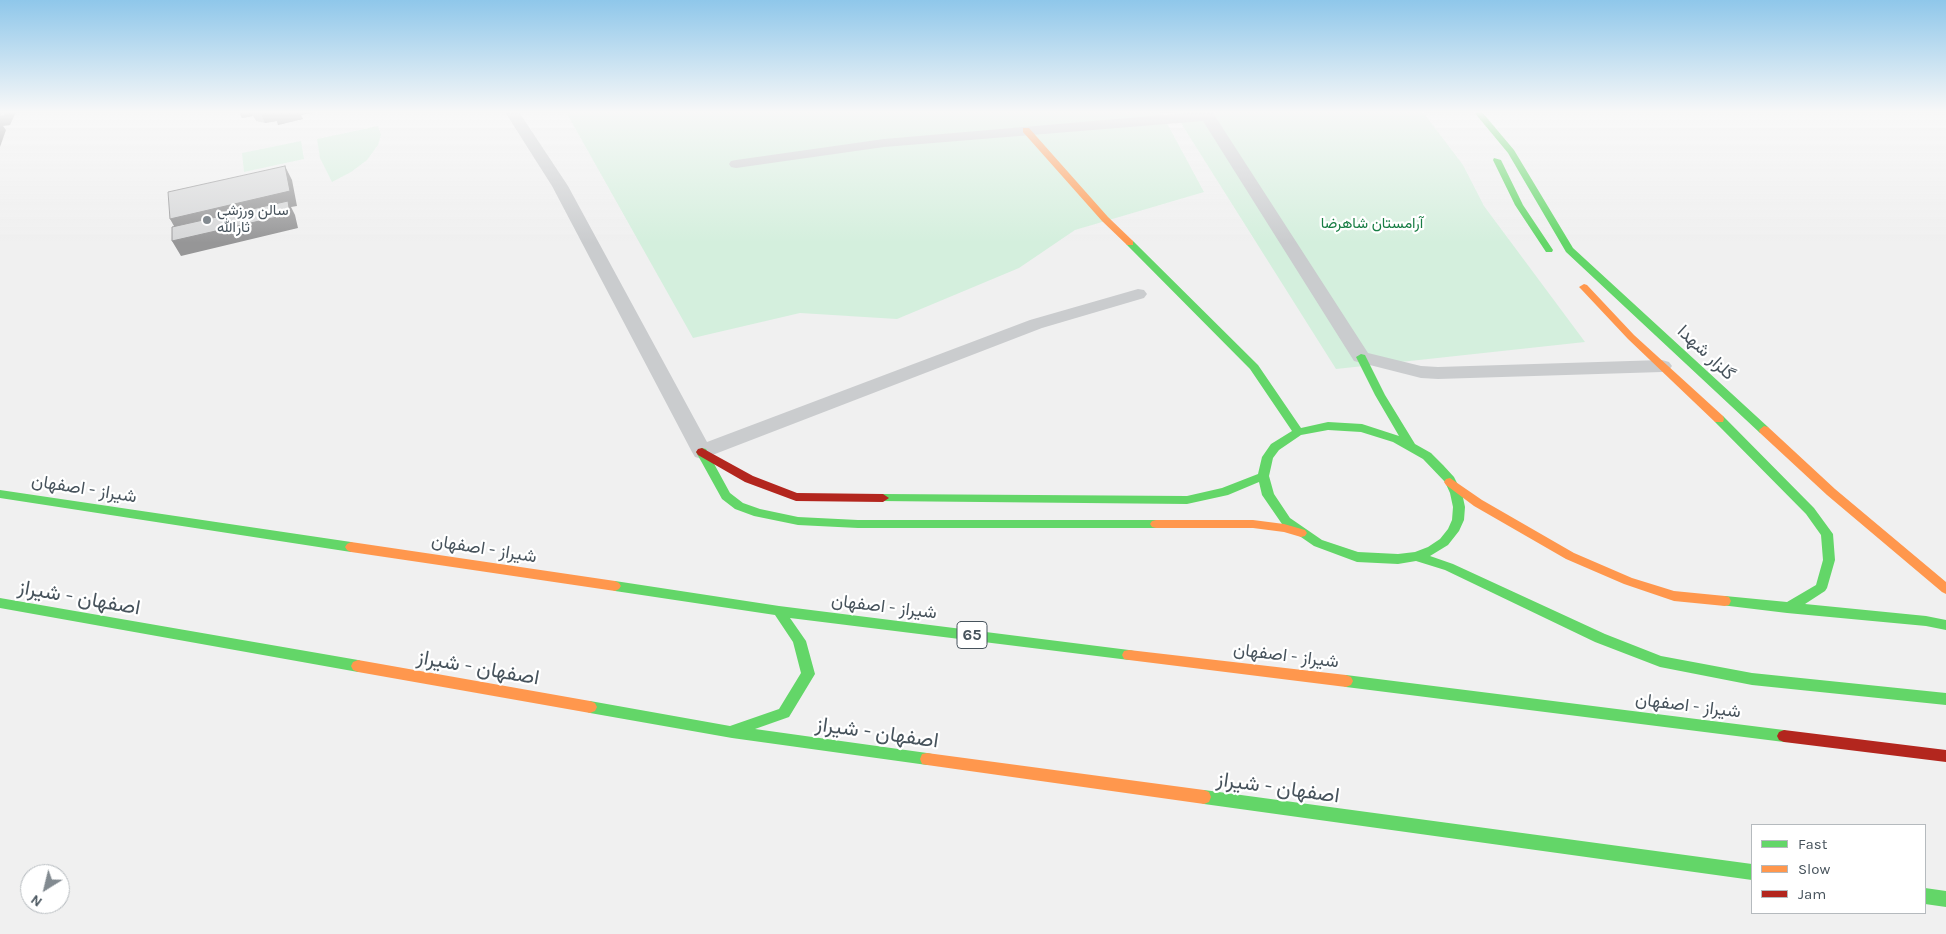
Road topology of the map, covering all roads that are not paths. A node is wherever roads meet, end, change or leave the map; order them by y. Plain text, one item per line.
1 (540, 156) edge
2 (795, 156) edge
3 (1049, 156) edge
4 (1233, 156) edge
5 (1495, 156) edge
6 (1513, 156) edge
7 (736, 164) dead end
8 (1554, 256) dead end
9 (1574, 276) dead end
10 (1138, 294) dead end
11 (1361, 356) junction
12 (1662, 366) junction
13 (1298, 432) junction
14 (1410, 445) junction
15 (702, 452) junction
16 (1262, 476) junction
17 (1450, 482) junction
18 (0, 494) edge
19 (1301, 533) junction
20 (1416, 556) junction
21 (1946, 589) edge
22 (0, 603) edge
23 (1787, 608) junction
24 (779, 611) junction
25 (1946, 625) edge
26 (1946, 699) edge
27 (732, 732) junction
28 (1946, 756) edge
29 (1751, 872) edge
30 (1926, 896) edge
31 (1946, 899) edge

1 - 15 street
2 - 7 street
3 - 13 main road
4 - 11 street
5 - 8 main road
6 - 21 main road, گلزار شهدا
9 - 12 main road
10 - 15 street
11 - 12 street
11 - 14 main road
12 - 23 main road
13 - 14 main road
13 - 16 main road
14 - 17 main road
15 - 16 main road
15 - 19 main road
16 - 19 main road
17 - 20 main road
17 - 23 main road
18 - 24 main road, شیراز - اصفهان / 65
19 - 20 main road
20 - 26 main road
22 - 27 main road, اصفهان - شیراز
23 - 25 main road
24 - 27 main road
24 - 28 main road, شیراز - اصفهان / 65
27 - 29 main road, اصفهان - شیراز
30 - 31 main road

